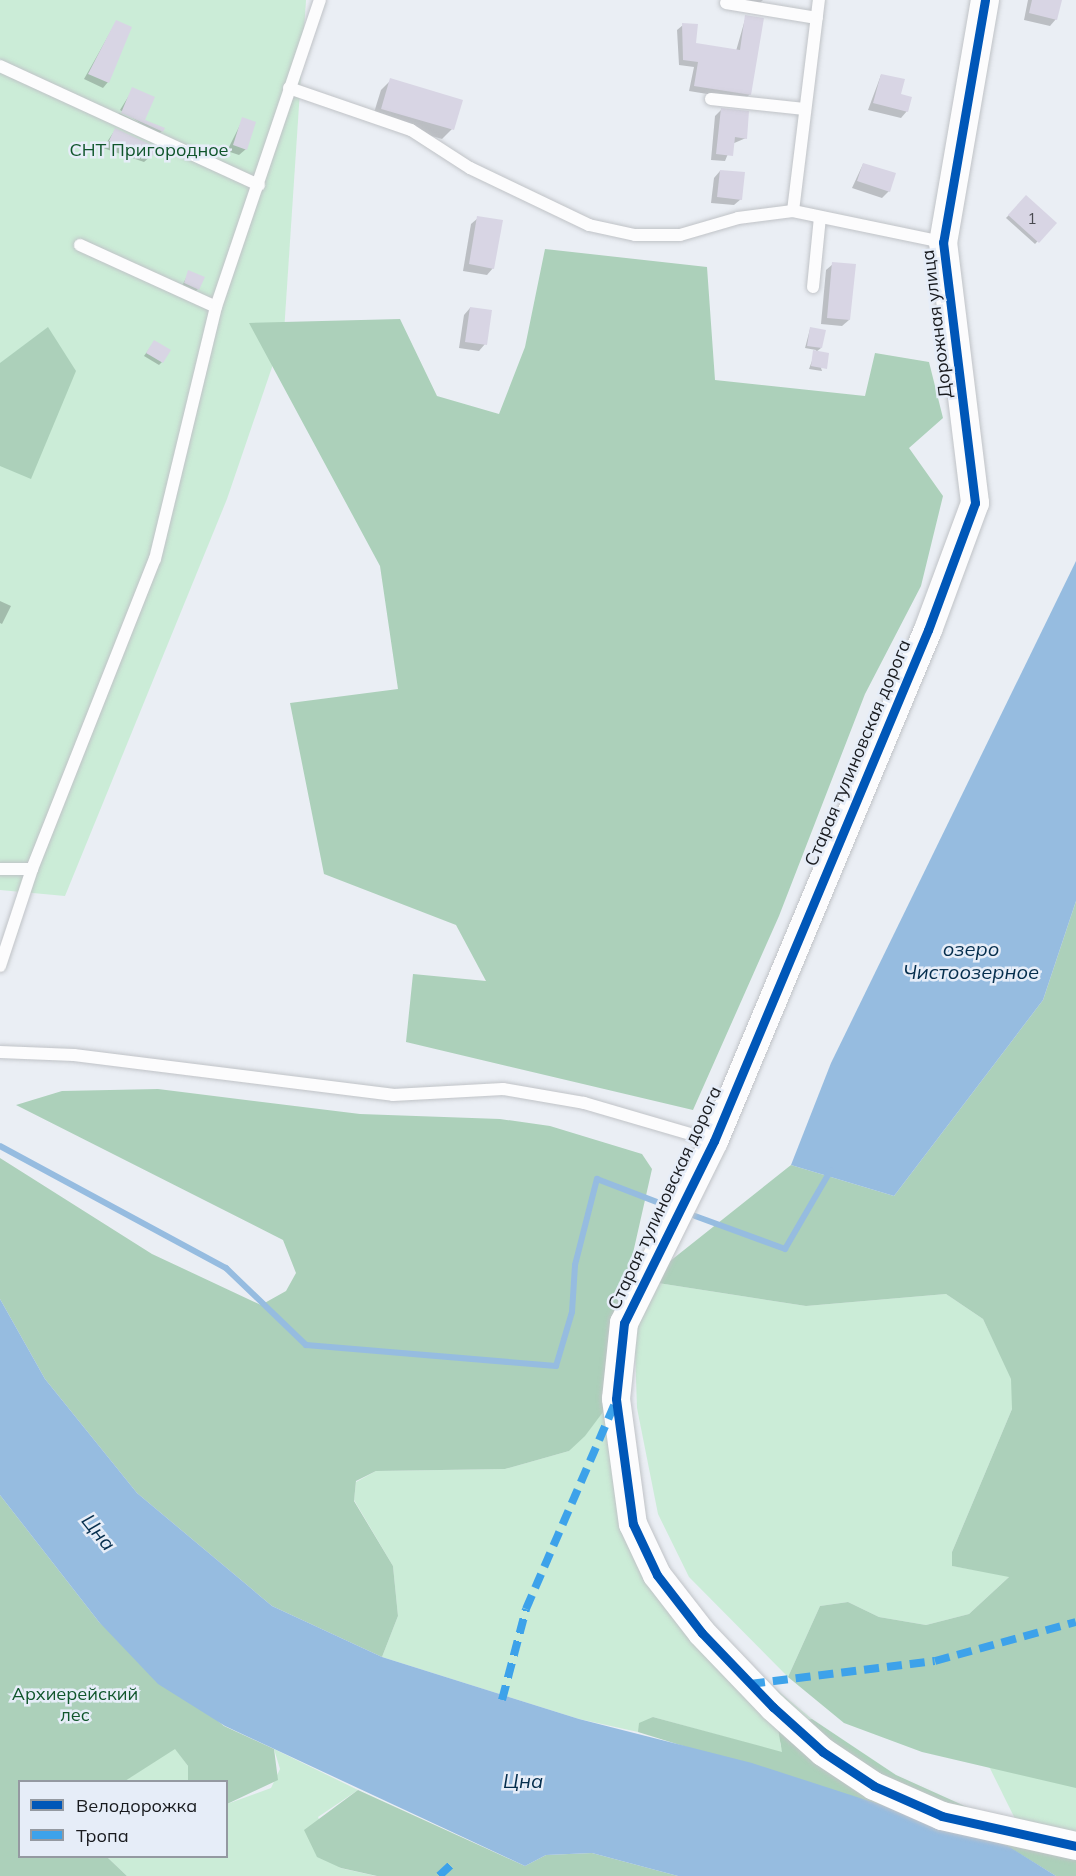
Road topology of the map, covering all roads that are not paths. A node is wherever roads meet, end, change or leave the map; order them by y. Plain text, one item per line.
1 (320, 0) edge
2 (819, 0) edge
3 (985, 0) edge
4 (726, 3) dead end
5 (817, 18) junction
6 (0, 66) edge
7 (289, 88) junction
8 (711, 99) dead end
9 (804, 109) junction
10 (259, 185) junction
11 (793, 211) junction
12 (820, 217) junction
13 (943, 242) junction
14 (80, 245) dead end
15 (813, 287) dead end
16 (216, 307) junction
17 (975, 502) joint
18 (0, 869) edge
19 (32, 869) junction
20 (0, 966) edge
21 (0, 1052) edge
22 (714, 1141) junction
23 (1076, 1846) edge

1 - 7 lane
2 - 5 lane
3 - 13 street, Дорожная улица
4 - 5 lane
5 - 9 lane
6 - 10 lane
7 - 10 lane
7 - 11 lane
8 - 9 lane
9 - 11 lane
10 - 16 lane
11 - 12 lane
12 - 13 lane
12 - 15 lane
13 - 17 street, Дорожная улица
14 - 16 lane
16 - 19 lane
17 - 22 street, Старая тулиновская дорога
18 - 19 lane
19 - 20 lane
21 - 22 lane
22 - 23 street, Старая тулиновская дорога

